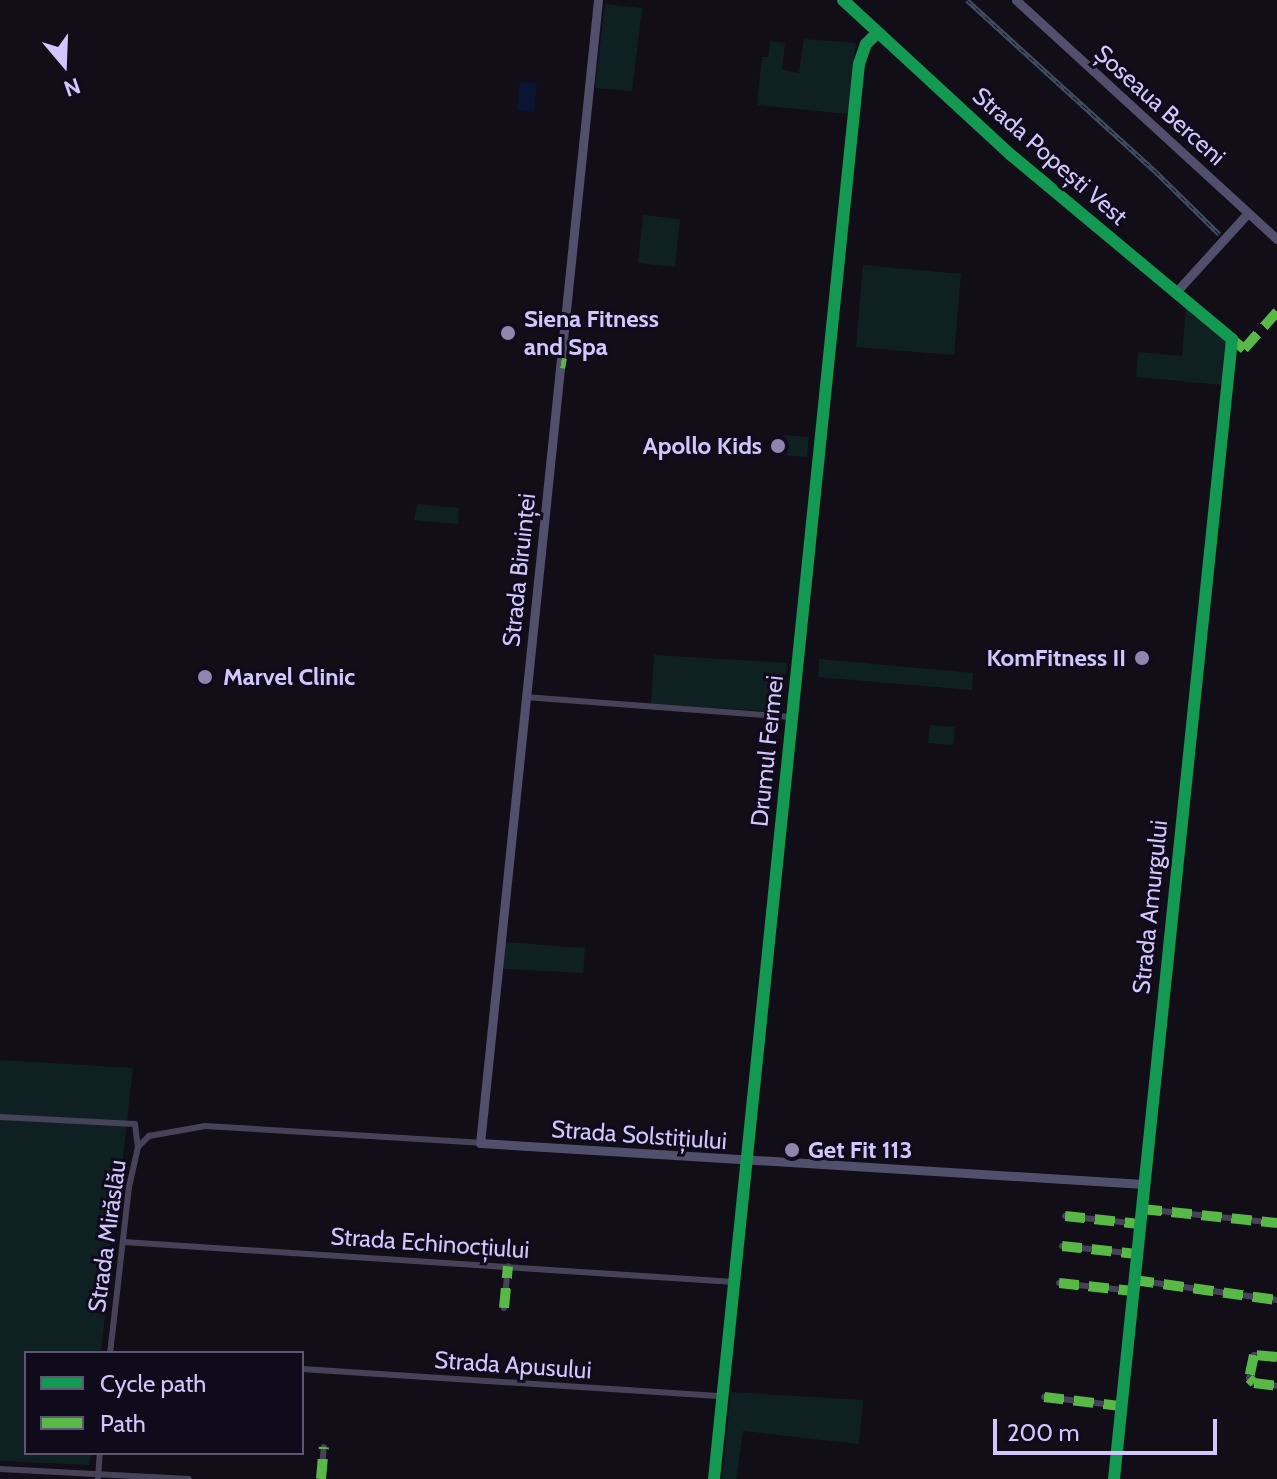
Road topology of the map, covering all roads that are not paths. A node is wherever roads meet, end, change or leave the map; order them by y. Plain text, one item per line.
1 (598, 0) edge
2 (843, 0) edge
3 (1016, 0) edge
4 (877, 33) junction
5 (1248, 213) junction
6 (1277, 239) edge
7 (1176, 292) junction
8 (1232, 339) joint
9 (525, 697) junction
10 (793, 717) junction
11 (0, 1117) edge
12 (480, 1143) junction
13 (138, 1147) junction
14 (748, 1161) junction
15 (1144, 1184) junction
16 (1142, 1209) junction
17 (1065, 1216) dead end
18 (1277, 1223) edge
19 (1140, 1224) junction
20 (124, 1242) junction
21 (1062, 1246) dead end
22 (1137, 1254) junction
23 (508, 1266) junction
24 (734, 1282) junction
25 (1059, 1283) dead end
26 (1134, 1285) junction
27 (1277, 1300) edge
28 (504, 1308) dead end
29 (110, 1351) edge
30 (1277, 1357) edge
31 (304, 1369) edge
32 (1277, 1386) edge
33 (722, 1396) junction
34 (1044, 1397) dead end
35 (1121, 1406) junction
36 (324, 1447) dead end
37 (100, 1455) edge
38 (0, 1469) edge
39 (98, 1476) edge
40 (189, 1479) edge
41 (321, 1479) edge
42 (714, 1479) edge
43 (1114, 1479) edge

1 - 9 street, Strada Biruinței
2 - 4 street, Strada Popești Vest
3 - 5 street, Șoseaua Berceni
4 - 7 street, Strada Popești Vest
4 - 10 street, Drumul Fermei
5 - 6 street, Șoseaua Berceni
5 - 7 street
7 - 8 street, Strada Popești Vest
8 - 15 street, Strada Amurgului
9 - 10 street
9 - 12 street, Strada Biruinței
10 - 14 street, Drumul Fermei
11 - 13 street, Strada Mirăslău
12 - 13 street, Strada Solstițiului
12 - 14 street, Strada Solstițiului
13 - 20 street, Strada Mirăslău
14 - 15 street, Strada Solstițiului
14 - 24 street, Drumul Fermei
15 - 16 street, Strada Amurgului
16 - 18 street
16 - 19 street, Strada Amurgului
17 - 19 street
19 - 22 street, Strada Amurgului
20 - 23 street, Strada Echinocțiului
20 - 29 street, Strada Mirăslău
21 - 22 street
22 - 26 street, Strada Amurgului
23 - 24 street, Strada Echinocțiului
23 - 28 street
24 - 33 street, Drumul Fermei
25 - 26 street
26 - 27 street
26 - 35 street, Strada Amurgului
30 - 32 street
31 - 33 street, Strada Apusului
33 - 42 street, Drumul Fermei
34 - 35 street
35 - 43 street, Strada Amurgului
36 - 41 street
37 - 39 street
38 - 39 street
39 - 40 street

